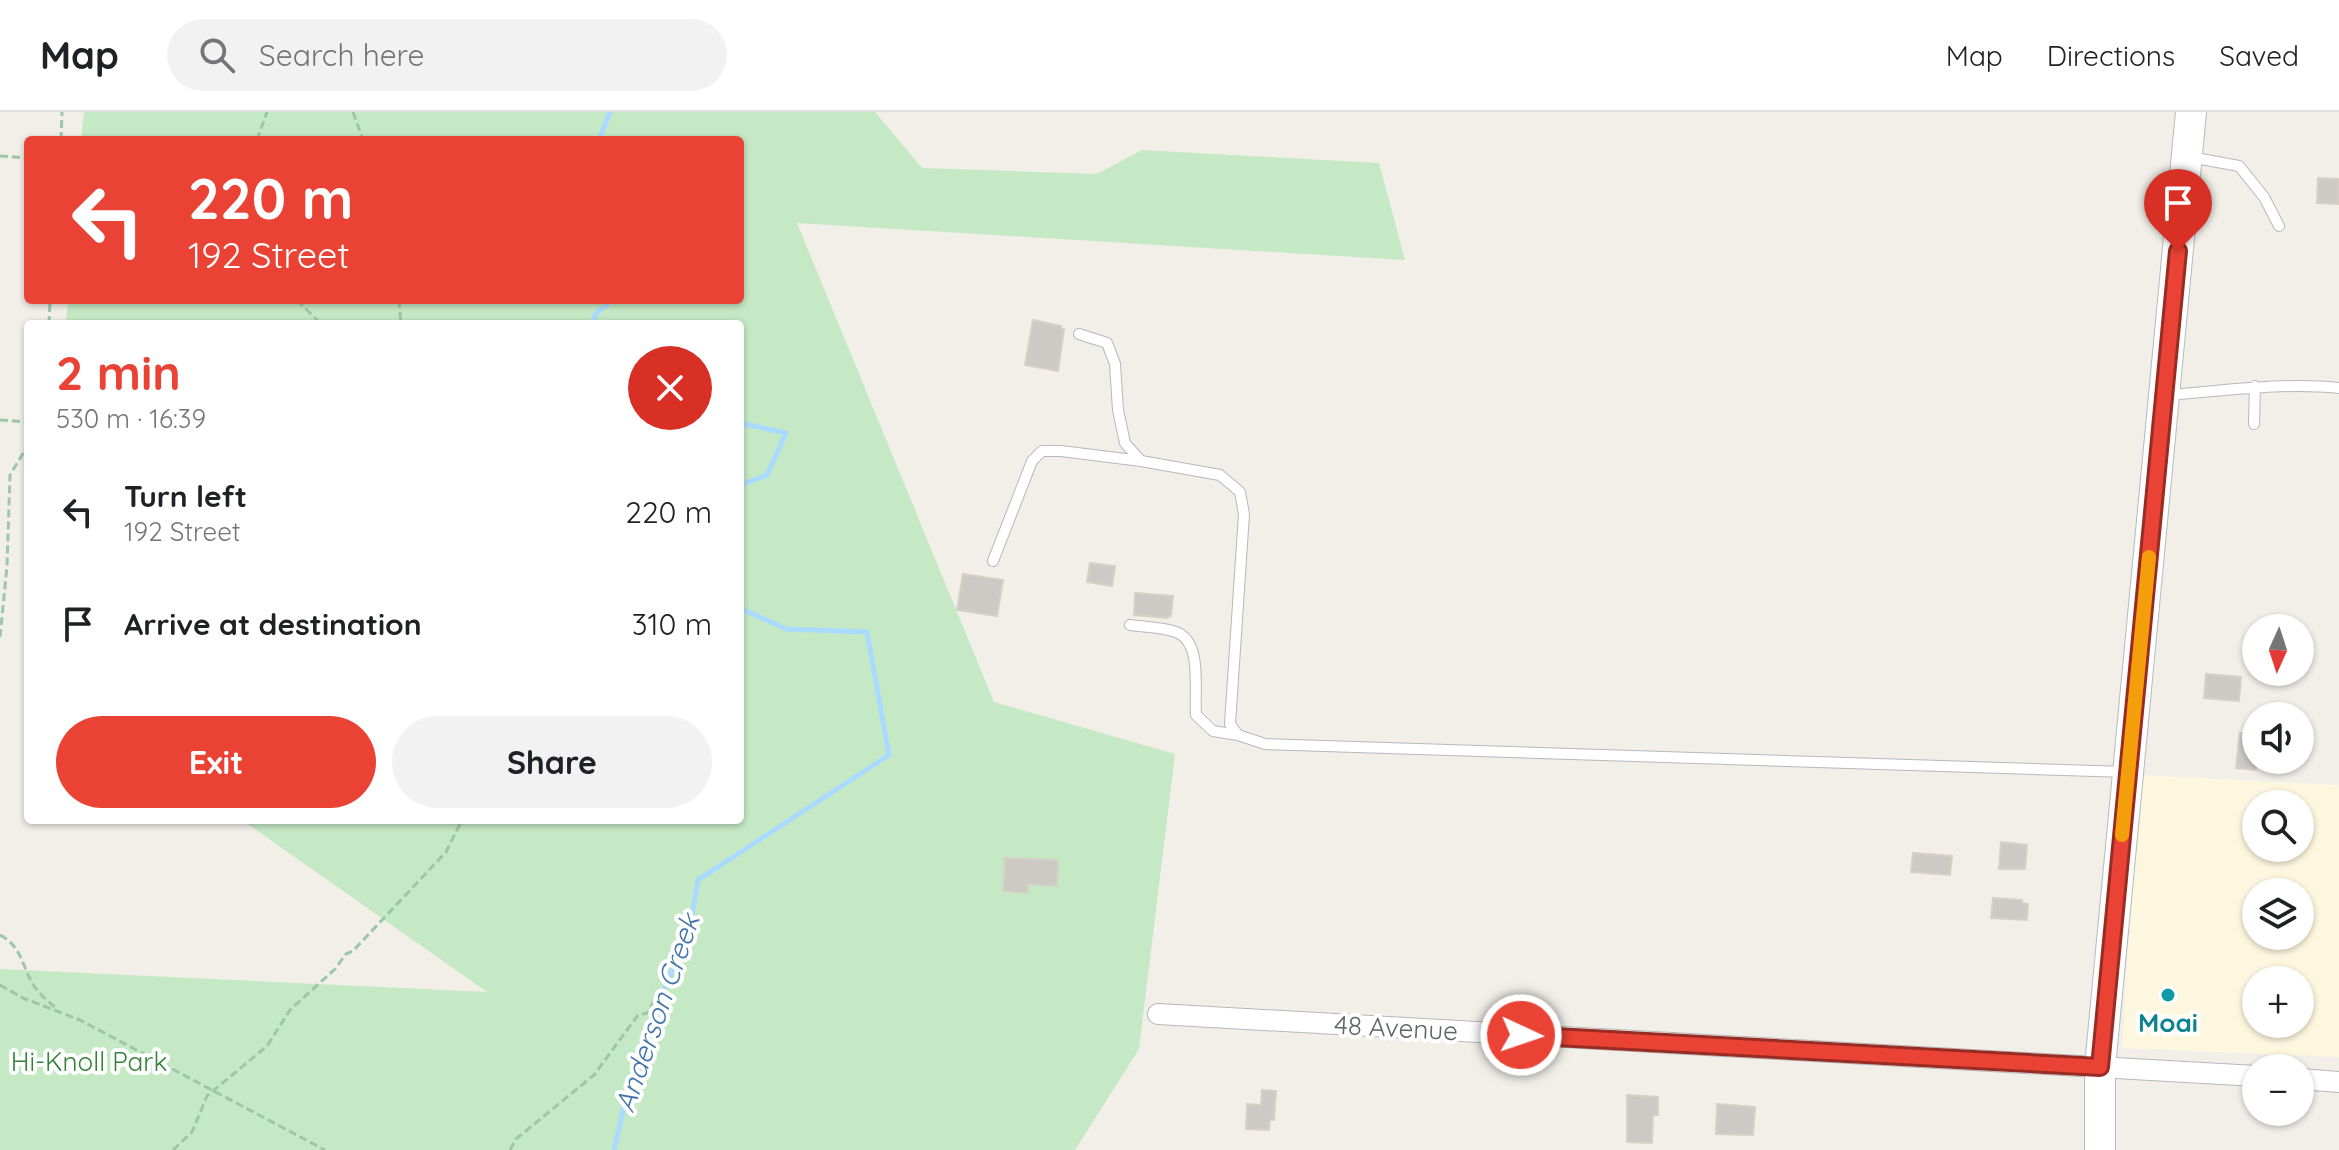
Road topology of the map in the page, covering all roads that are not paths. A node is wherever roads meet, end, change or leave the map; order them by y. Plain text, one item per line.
1 (2191, 112) edge
2 (2187, 156) junction
3 (2279, 226) dead end
4 (1079, 334) dead end
5 (2255, 386) junction
6 (2339, 388) edge
7 (2165, 395) junction
8 (2254, 424) dead end
9 (1141, 461) junction
10 (993, 561) dead end
11 (1130, 625) dead end
12 (1238, 735) junction
13 (2128, 772) junction
14 (1158, 1014) dead end
15 (2100, 1067) junction
16 (2242, 1075) edge
17 (2314, 1080) edge
18 (2339, 1082) edge
19 (2100, 1150) edge

1 - 2 main road
2 - 3 lane
2 - 7 main road
4 - 9 lane
5 - 6 lane
5 - 7 lane
5 - 8 lane
7 - 13 main road
9 - 10 lane
9 - 12 lane
11 - 12 lane
12 - 13 lane
13 - 15 main road
14 - 15 street, 48 Avenue
15 - 16 street, 48 Avenue
15 - 19 main road
17 - 18 street

